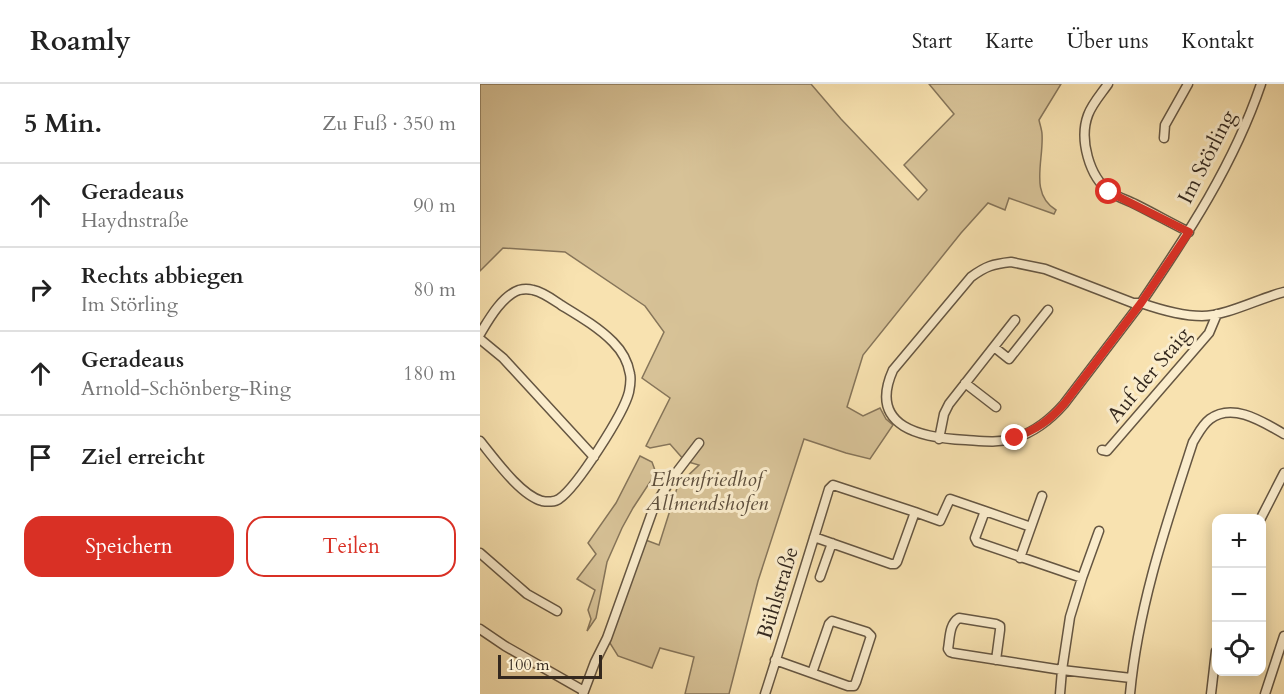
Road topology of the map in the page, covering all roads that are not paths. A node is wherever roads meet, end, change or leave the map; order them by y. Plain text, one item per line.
1 (1108, 84) edge
2 (1188, 84) edge
3 (1261, 84) edge
4 (1164, 138) dead end
5 (1189, 232) junction
6 (1284, 291) edge
7 (1141, 303) junction
8 (1048, 310) dead end
9 (1216, 314) junction
10 (1015, 320) dead end
11 (480, 334) edge
12 (480, 339) edge
13 (994, 347) junction
14 (965, 383) junction
15 (996, 407) dead end
16 (1284, 434) edge
17 (939, 439) junction
18 (480, 441) edge
19 (699, 443) dead end
20 (1102, 450) dead end
21 (594, 457) junction
22 (1284, 473) edge
23 (1042, 496) dead end
24 (985, 511) junction
25 (915, 512) junction
26 (1264, 514) edge
27 (1031, 526) junction
28 (1099, 531) dead end
29 (814, 537) junction
30 (832, 543) junction
31 (480, 553) edge
32 (1020, 558) junction
33 (820, 577) dead end
34 (1082, 578) junction
35 (557, 611) dead end
36 (480, 629) edge
37 (1284, 636) edge
38 (776, 660) junction
39 (996, 660) junction
40 (1062, 670) junction
41 (812, 673) junction
42 (1213, 676) edge
43 (1131, 678) junction
44 (583, 693) edge
45 (765, 694) edge
46 (1060, 694) edge
47 (1130, 694) edge
48 (1211, 694) edge
49 (1265, 694) edge

1 - 5 street
2 - 4 street
3 - 5 street, Im Störling
5 - 7 street, Im Störling
6 - 9 street, Im Störling
7 - 9 street, Im Störling
7 - 17 street, Im Störling
7 - 17 street, Im Störling
8 - 13 street
9 - 20 street, Auf der Staig
10 - 13 street
11 - 21 street
12 - 21 street
13 - 14 street
14 - 15 street
14 - 17 street
16 - 43 street
18 - 21 street
19 - 44 street
22 - 26 street
23 - 27 street
24 - 25 street, Bühlstraße
24 - 27 street
24 - 32 street
25 - 29 street, Bühlstraße
25 - 30 street, Bühlstraße
27 - 32 street
28 - 34 street
29 - 30 street, Bühlstraße
29 - 38 street, Bühlstraße
30 - 33 street, Bühlstraße
31 - 35 street
32 - 34 street
34 - 40 street
36 - 44 street
37 - 49 street
38 - 41 street, Bühlstraße
38 - 45 street, Bühlstraße
39 - 39 street
39 - 40 street
40 - 43 street
40 - 46 street
41 - 41 street, Bühlstraße
42 - 48 street
43 - 47 street

